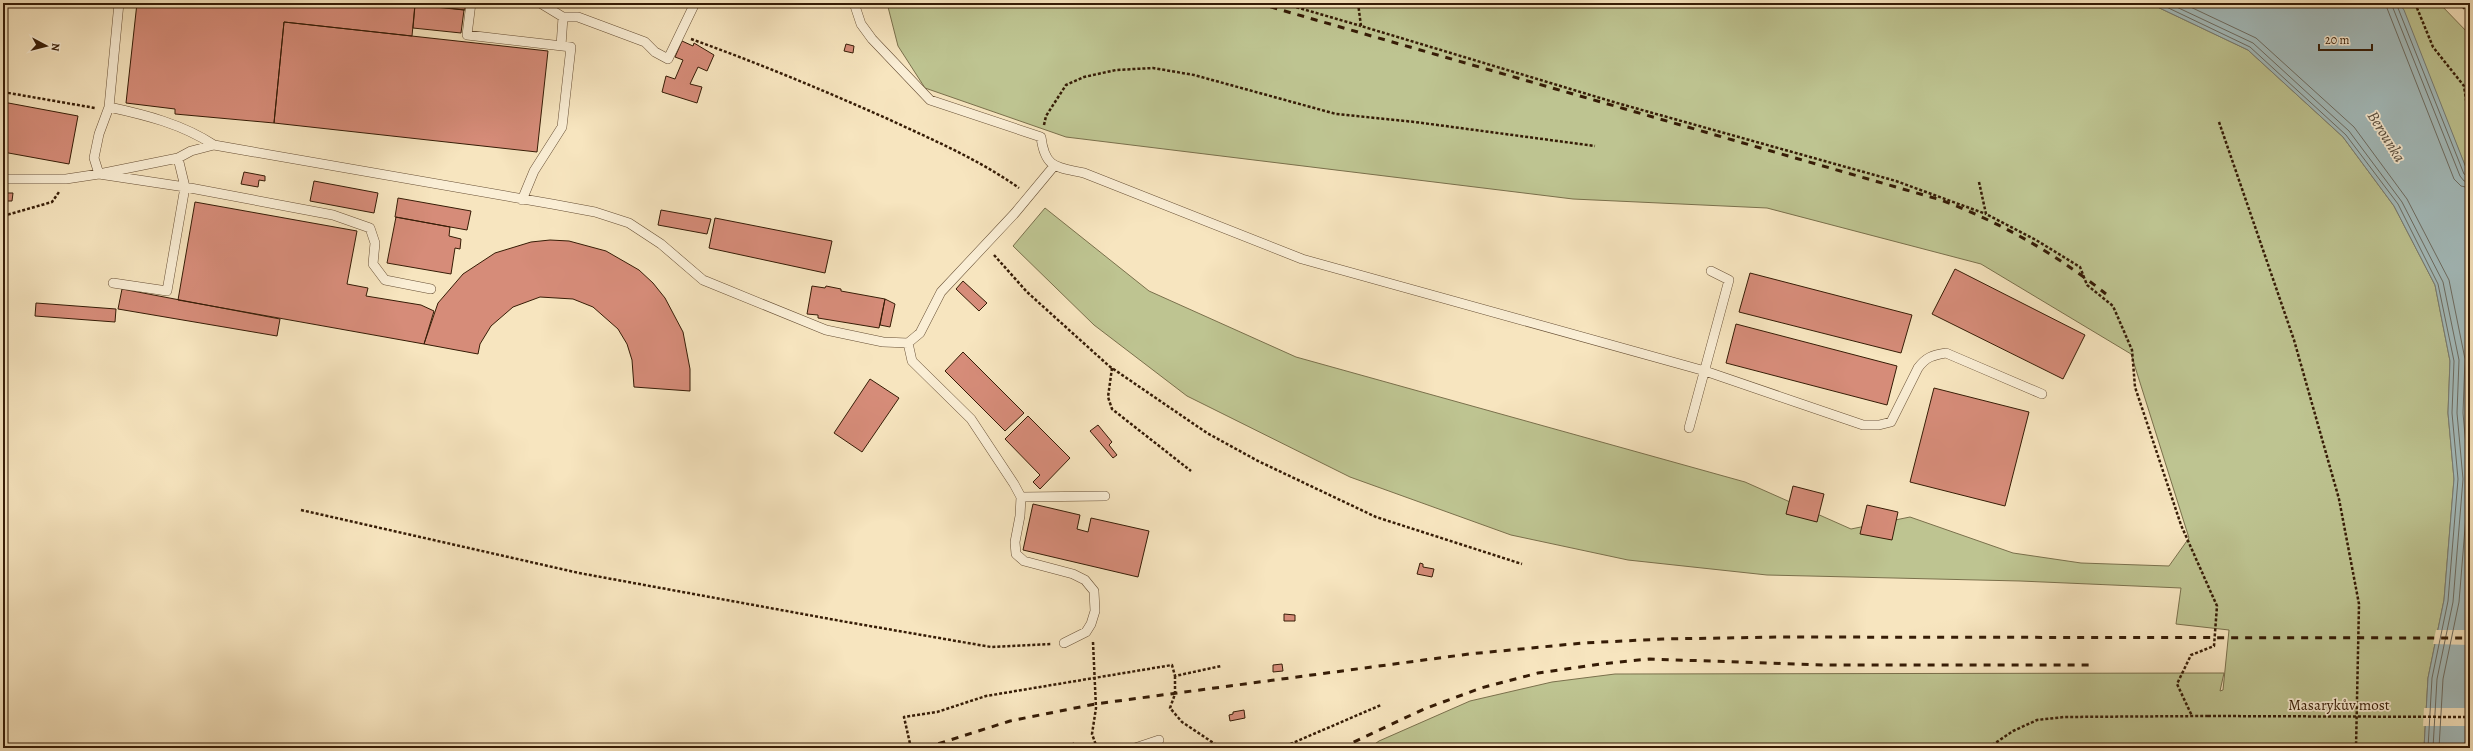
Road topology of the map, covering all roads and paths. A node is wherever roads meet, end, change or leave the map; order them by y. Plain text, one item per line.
1 (120, 3) edge
2 (471, 3) edge
3 (540, 3) edge
4 (695, 3) edge
5 (854, 3) edge
6 (1282, 3) edge
7 (1358, 3) edge
8 (2415, 3) edge
9 (2459, 3) edge
10 (2470, 14) edge
11 (563, 17) junction
12 (1361, 26) junction
13 (679, 35) junction
14 (561, 46) junction
15 (3, 92) edge
16 (109, 107) junction
17 (2219, 122) dead end
18 (2470, 127) edge
19 (1041, 137) junction
20 (214, 145) junction
21 (1595, 146) dead end
22 (178, 158) junction
23 (1054, 166) junction
24 (99, 174) junction
25 (3, 179) edge
26 (66, 179) junction
27 (1979, 182) dead end
28 (185, 187) junction
29 (1029, 196) junction
30 (522, 200) junction
31 (1986, 214) junction
32 (3, 216) edge
33 (986, 245) junction
34 (1711, 271) dead end
35 (113, 283) dead end
36 (431, 289) dead end
37 (908, 343) junction
38 (1112, 368) junction
39 (1705, 371) junction
40 (2042, 394) dead end
41 (1689, 428) dead end
42 (1192, 471) dead end
43 (1105, 496) dead end
44 (1021, 497) junction
45 (301, 510) dead end
46 (1522, 564) dead end
47 (1092, 624) junction
48 (1064, 643) joint
49 (1221, 666) dead end
50 (1175, 676) junction
51 (1094, 678) junction
52 (1381, 705) dead end
53 (2192, 716) junction
54 (2470, 717) edge
55 (1159, 740) dead end
56 (911, 748) edge
57 (1097, 748) edge
58 (1135, 748) edge
59 (1220, 748) edge
60 (1281, 748) edge
61 (1988, 748) edge
62 (2356, 748) edge

1 - 16 lane
2 - 14 lane
3 - 11 lane
4 - 13 lane
5 - 19 lane
6 - 12 path
7 - 12 path
8 - 18 path
9 - 10 path
11 - 13 lane
11 - 14 lane
12 - 31 path
13 - 29 path
14 - 30 lane
15 - 16 path
16 - 20 lane
16 - 24 lane
17 - 62 path
19 - 21 path
19 - 23 lane
20 - 22 lane
20 - 30 lane
22 - 24 lane
22 - 28 lane
23 - 29 lane
23 - 39 lane
24 - 26 lane
24 - 28 lane
25 - 26 lane
26 - 32 path
27 - 31 path
28 - 35 lane
28 - 36 lane
29 - 33 lane
30 - 37 lane
31 - 53 path
33 - 37 lane
33 - 38 path
34 - 39 lane
37 - 44 lane
38 - 42 path
38 - 46 path
39 - 40 lane
39 - 41 lane
43 - 44 lane
44 - 47 lane
45 - 48 path
47 - 48 lane
47 - 51 path
49 - 50 path
50 - 51 path
50 - 59 path
51 - 56 path
51 - 57 path
52 - 60 path
53 - 54 path, Masarykův most, bridge
53 - 61 path, Masarykův most
55 - 58 lane

